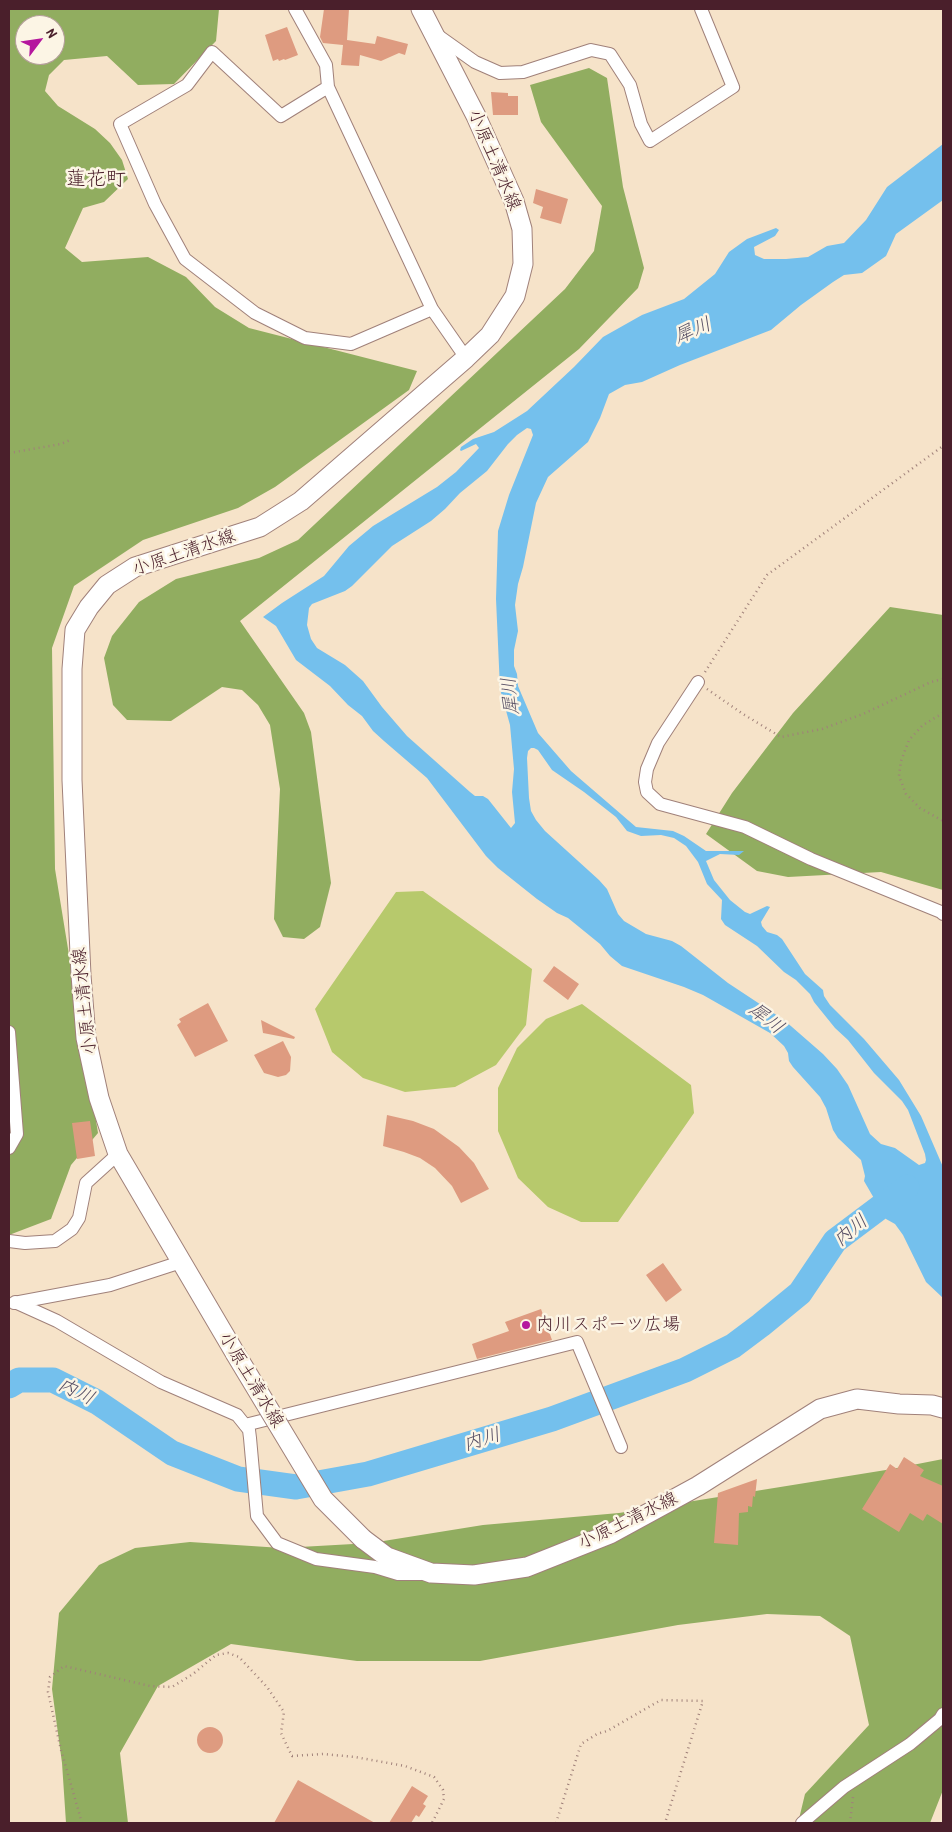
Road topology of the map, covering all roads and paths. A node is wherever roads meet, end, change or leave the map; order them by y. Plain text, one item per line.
1 (295, 9) edge
2 (421, 9) edge
3 (701, 9) edge
4 (431, 30) junction
5 (328, 87) junction
6 (432, 309) junction
7 (466, 358) junction
8 (70, 440) dead end
9 (943, 446) edge
10 (9, 453) edge
11 (943, 679) edge
12 (698, 682) junction
13 (943, 713) edge
14 (943, 821) edge
15 (943, 914) edge
16 (9, 1032) edge
17 (9, 1148) edge
18 (118, 1154) junction
19 (9, 1240) edge
20 (181, 1262) junction
21 (12, 1303) edge
22 (943, 1408) edge
23 (245, 1425) junction
24 (621, 1447) dead end
25 (431, 1573) junction
26 (943, 1714) edge
27 (855, 1780) junction
28 (82, 1823) edge
29 (432, 1823) edge
30 (556, 1823) edge
31 (666, 1823) edge
32 (802, 1823) edge
33 (850, 1823) edge

1 - 5 street
2 - 4 main road, 小原土清水線
3 - 4 street
4 - 7 main road, 小原土清水線
5 - 6 street
5 - 6 street
6 - 7 street
7 - 18 main road, 小原土清水線
8 - 10 path
9 - 12 path
11 - 12 path
12 - 15 street
13 - 14 path
16 - 17 street
18 - 19 street
18 - 20 main road, 小原土清水線
20 - 21 street
20 - 25 main road, 小原土清水線, bridge
21 - 23 street
22 - 25 main road, 小原土清水線
23 - 24 street
23 - 25 street
26 - 27 street
27 - 32 street
27 - 33 path
28 - 29 path
30 - 31 path

